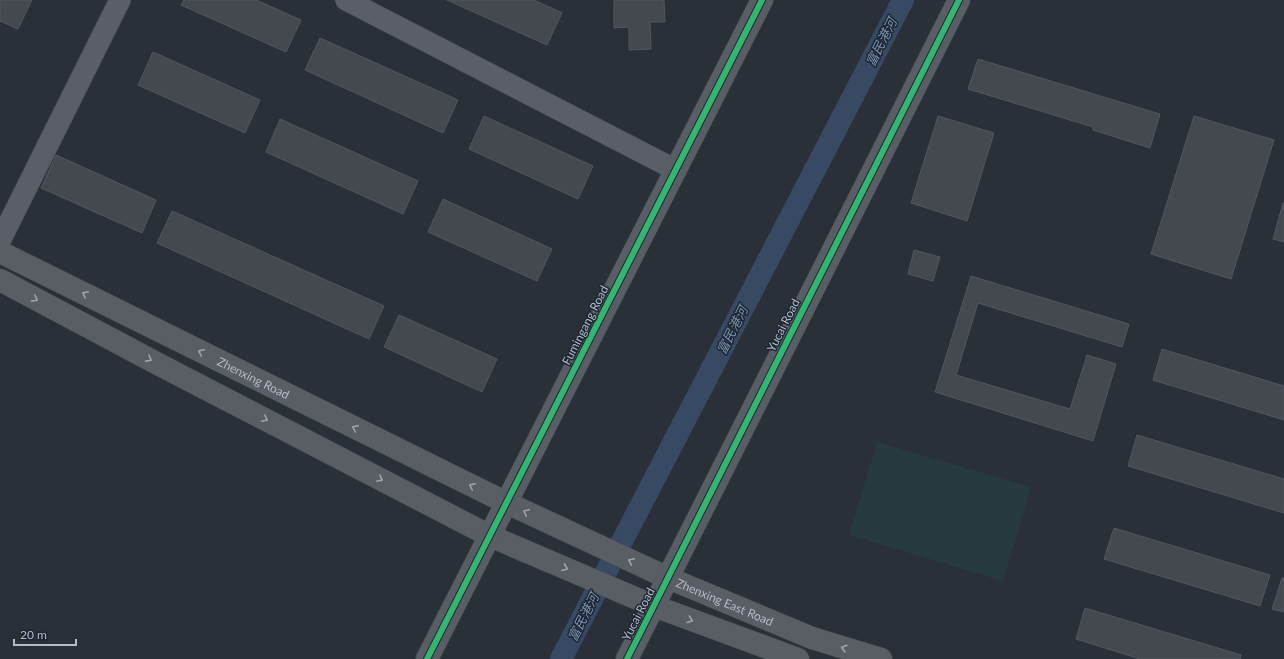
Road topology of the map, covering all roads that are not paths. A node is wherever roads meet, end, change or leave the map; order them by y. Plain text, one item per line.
1 (120, 0) edge
2 (346, 0) edge
3 (762, 0) edge
4 (959, 0) edge
5 (676, 170) junction
6 (0, 241) edge
7 (0, 252) edge
8 (0, 280) edge
9 (507, 503) junction
10 (490, 536) junction
11 (667, 578) junction
12 (653, 606) junction
13 (427, 659) edge
14 (627, 659) edge
15 (798, 659) edge
16 (881, 659) edge

1 - 6 street
2 - 5 street
3 - 5 main road, Fumingang Road
4 - 11 main road, Yucai Road
5 - 9 main road, Fumingang Road
9 -> 7 main road, Zhenxing Road
8 -> 10 main road
9 - 10 main road, Fumingang Road
11 -> 9 main road, Zhenxing East Road
10 -> 12 main road
10 - 13 main road, Fumingang Road
11 - 12 main road, Yucai Road
16 -> 11 main road, Zhenxing East Road
12 - 14 main road, Yucai Road
12 -> 15 main road

